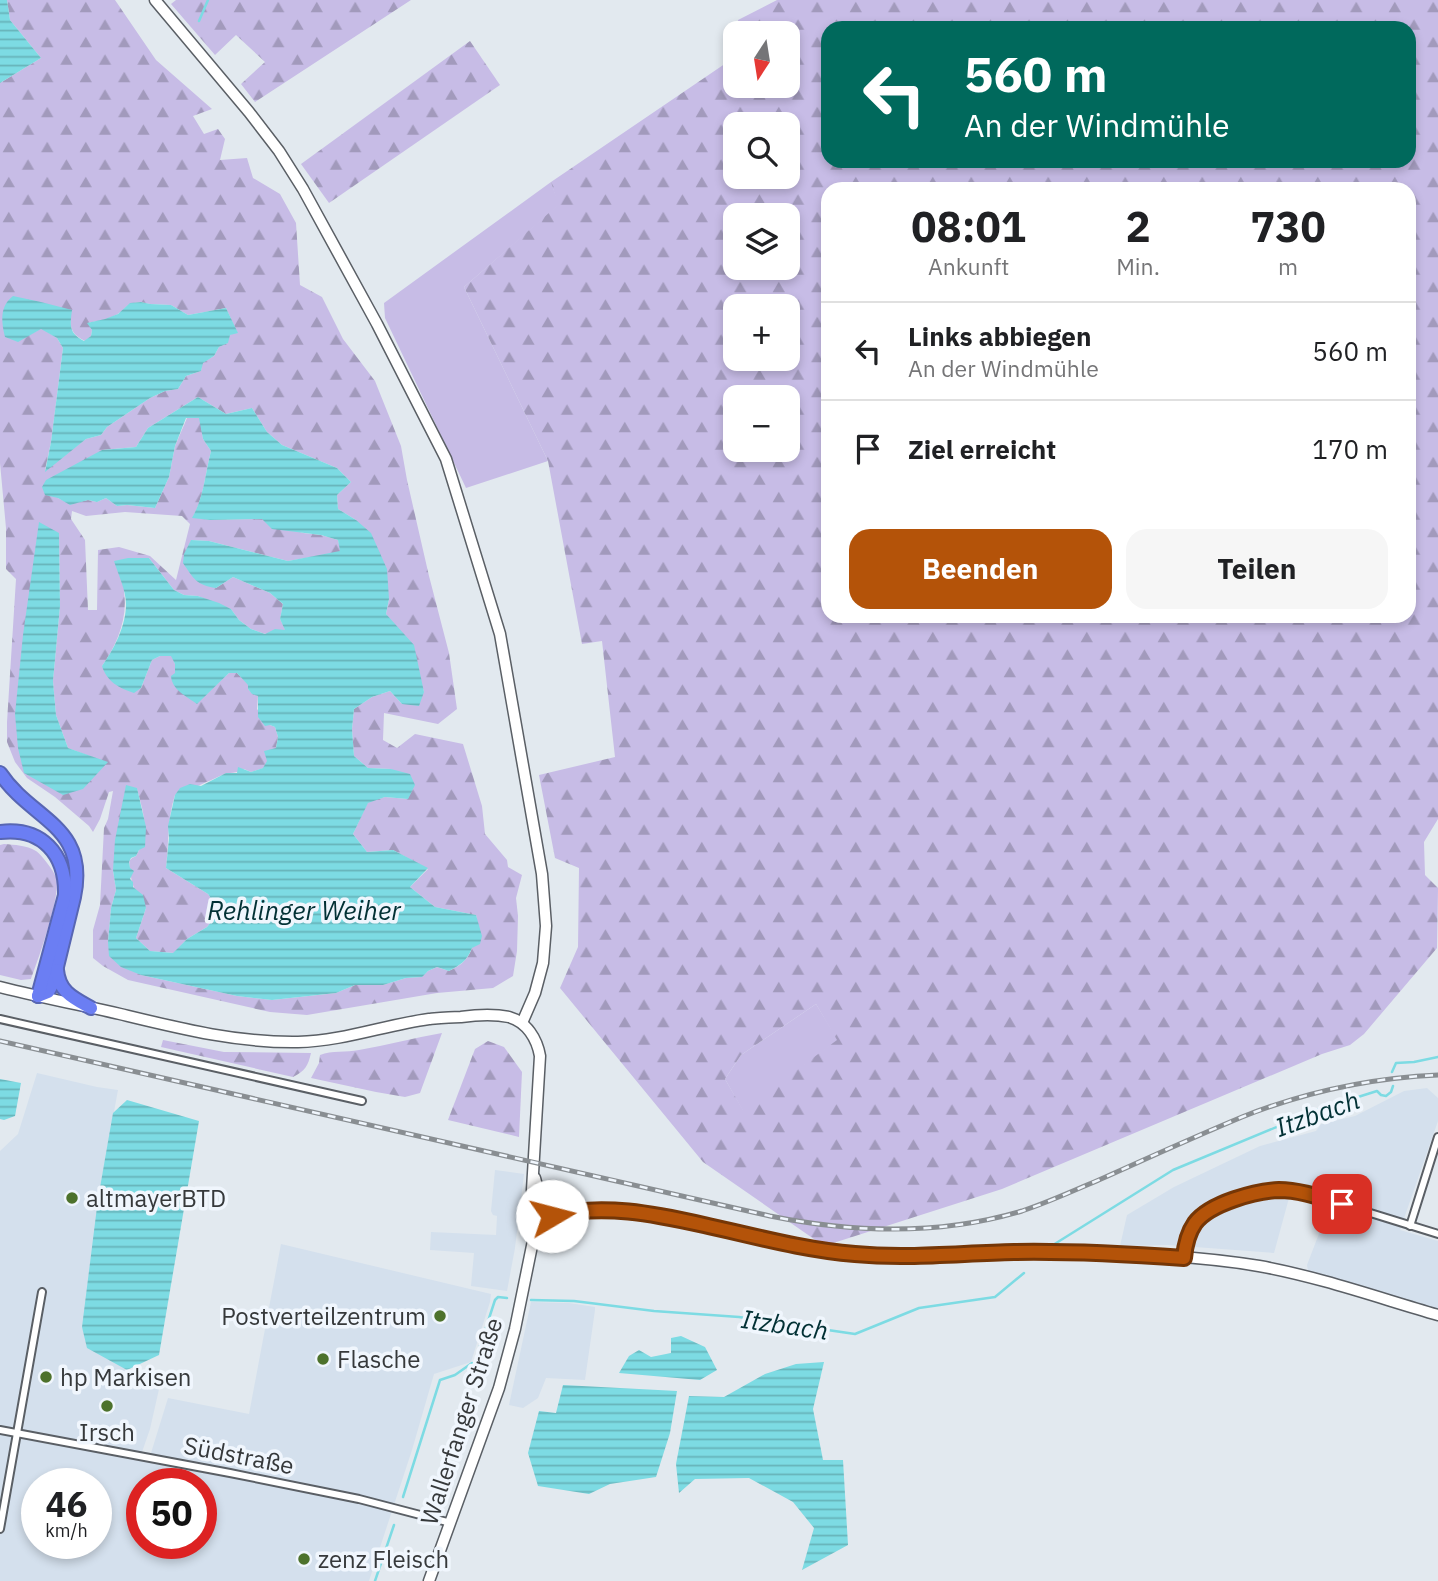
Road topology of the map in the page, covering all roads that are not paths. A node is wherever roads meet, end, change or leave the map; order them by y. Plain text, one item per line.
1 (155, 0) edge
2 (0, 773) edge
3 (0, 832) edge
4 (57, 966) junction
5 (0, 987) edge
6 (38, 996) junction
7 (90, 1007) junction
8 (0, 1019) edge
9 (522, 1023) junction
10 (362, 1101) dead end
11 (1438, 1137) edge
12 (534, 1171) junction
13 (535, 1206) junction
14 (597, 1211) junction
15 (552, 1216) junction
16 (1410, 1226) junction
17 (535, 1231) junction
18 (1438, 1234) edge
19 (1184, 1258) junction
20 (42, 1292) dead end
21 (1438, 1315) edge
22 (0, 1430) edge
23 (18, 1433) junction
24 (451, 1522) junction
25 (0, 1529) edge
26 (429, 1581) edge

1 - 9 main road
2 - 4 highway
3 - 6 highway
4 - 6 highway
4 - 7 highway
5 - 6 main road
6 - 7 main road
7 - 9 main road
8 - 10 street
9 - 12 main road
11 - 16 street
12 - 13 main road
12 - 14 main road
13 - 15 main road
13 - 17 main road
14 - 15 main road
14 - 19 main road
15 - 17 main road
16 - 18 street
16 - 19 street
17 - 24 main road, Wallerfanger Straße
19 - 21 main road
20 - 23 street
22 - 23 street, Südstraße
23 - 24 street, Südstraße
23 - 25 street
24 - 26 main road, Wallerfanger Straße

